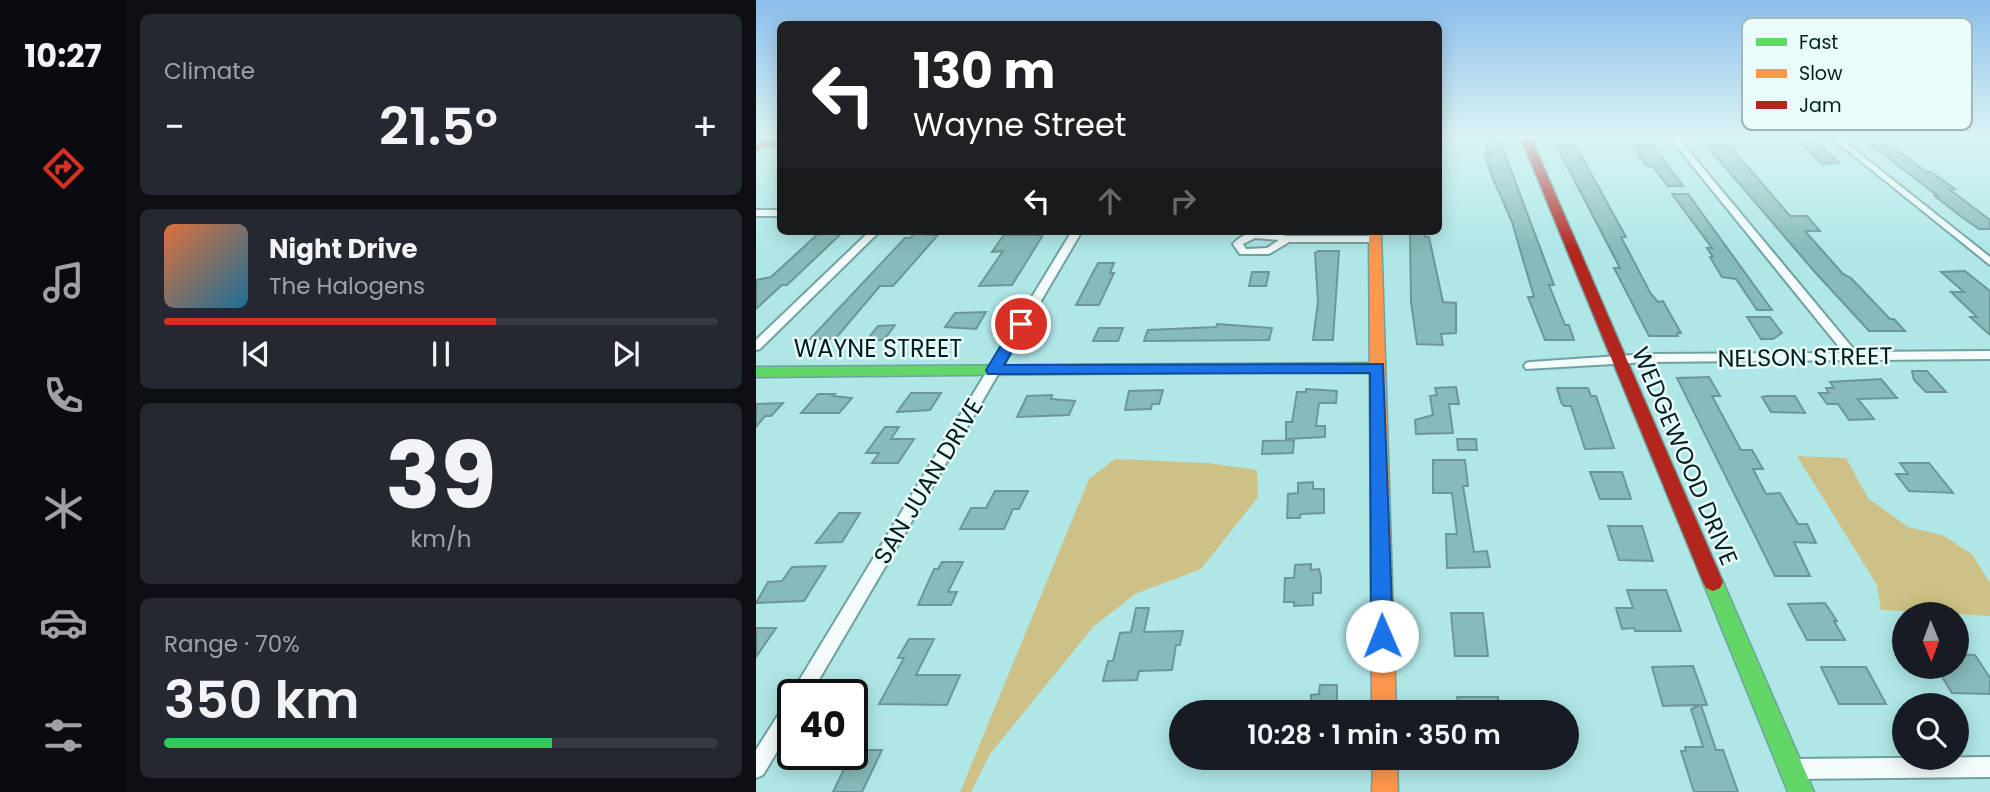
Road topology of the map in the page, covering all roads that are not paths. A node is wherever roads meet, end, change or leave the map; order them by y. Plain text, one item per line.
1 (1542, 175) edge
2 (1704, 175) edge
3 (1882, 175) edge
4 (756, 213) edge
5 (777, 213) edge
6 (871, 235) edge
7 (1075, 235) edge
8 (1375, 235) edge
9 (1287, 239) dead end
10 (1990, 262) edge
11 (756, 346) edge
12 (1990, 355) edge
13 (1853, 356) junction
14 (1620, 362) junction
15 (1530, 366) dead end
16 (1377, 368) junction
17 (993, 370) junction
18 (756, 372) edge
19 (810, 679) edge
20 (1384, 700) edge
21 (777, 733) edge
22 (1990, 767) edge
23 (756, 768) edge
24 (1792, 769) junction
25 (1384, 770) edge
26 (1385, 792) edge
27 (1801, 792) edge

1 - 14 street, WEDGEWOOD DRIVE
2 - 13 street
3 - 10 street
4 - 5 street
6 - 11 street
7 - 17 street, SAN JUAN DRIVE
8 - 9 street
8 - 16 street
12 - 13 street, NELSON STREET
13 - 14 street, NELSON STREET
14 - 15 street
14 - 24 street, WEDGEWOOD DRIVE
16 - 17 street, WAYNE STREET
16 - 20 street
17 - 18 street, WAYNE STREET
17 - 19 street, SAN JUAN DRIVE
21 - 23 street
22 - 24 street
24 - 27 street, WEDGEWOOD DRIVE
25 - 26 street

